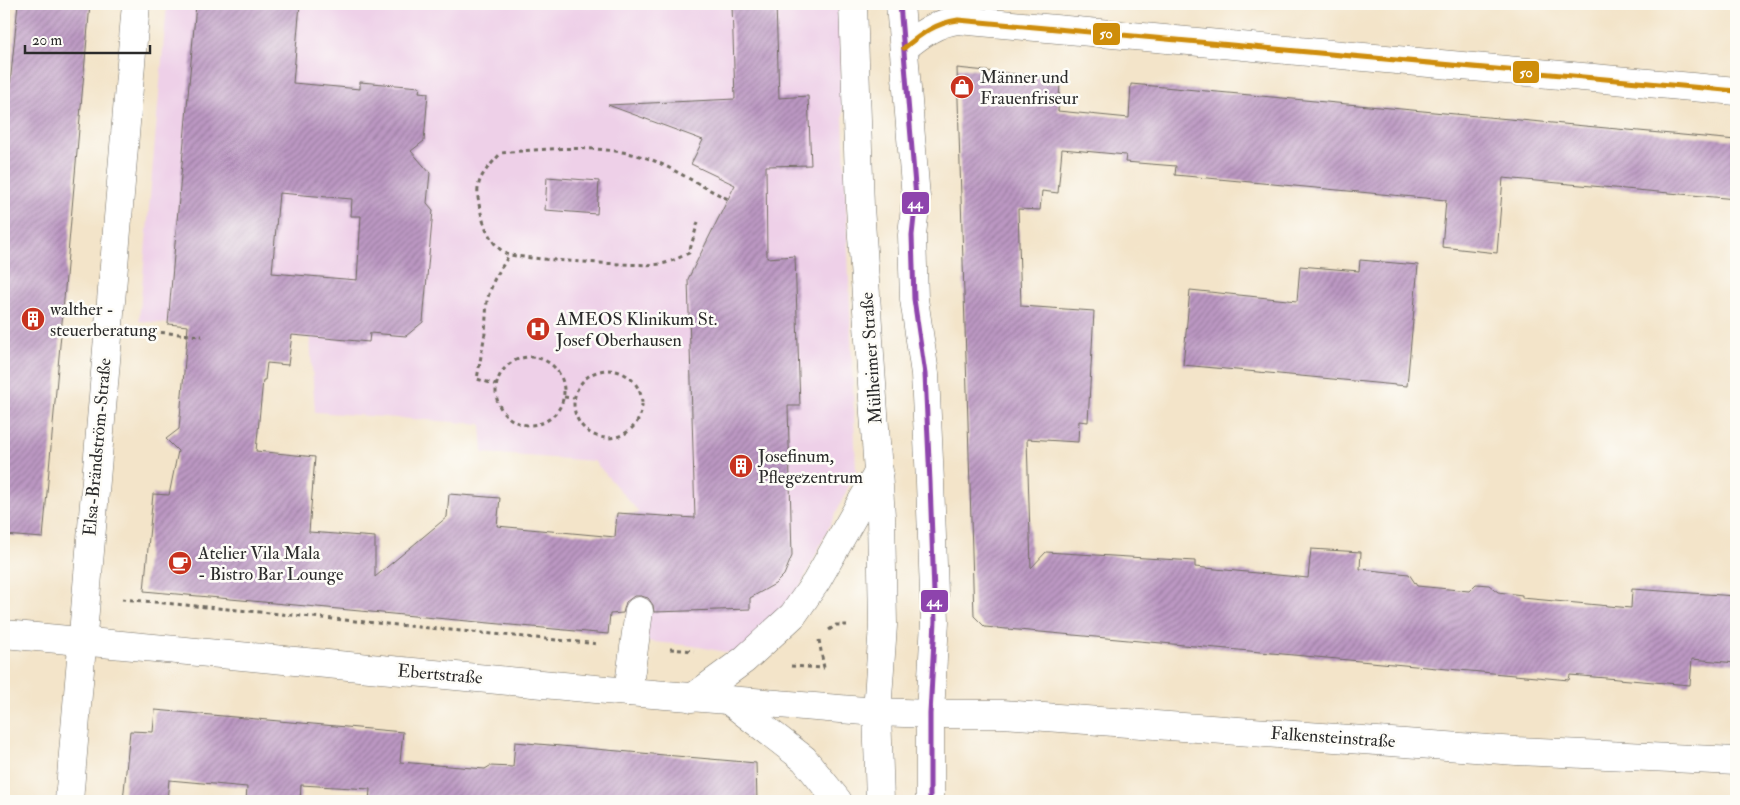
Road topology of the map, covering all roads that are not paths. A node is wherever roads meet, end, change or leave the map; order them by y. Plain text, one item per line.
1 (136, 4) edge
2 (853, 4) edge
3 (900, 4) edge
4 (904, 48) junction
5 (1736, 90) edge
6 (879, 471) junction
7 (639, 611) dead end
8 (4, 634) edge
9 (82, 641) junction
10 (628, 692) junction
11 (692, 698) junction
12 (728, 700) junction
13 (877, 712) junction
14 (930, 714) junction
15 (1736, 761) edge
16 (69, 801) edge
17 (838, 801) edge
18 (880, 801) edge
19 (930, 801) edge

1 - 9 street, Elsa-Brändström-Straße
2 - 6 street, Mülheimer Straße
3 - 4 street
4 - 5 street
4 - 14 street
6 - 11 street
6 - 13 street, Mülheimer Straße
7 - 10 street
8 - 9 street, Ebertstraße
9 - 10 street, Ebertstraße
9 - 16 street, Elsa-Brändström-Straße
10 - 11 street, Ebertstraße
11 - 12 street, Ebertstraße
12 - 13 street, Ebertstraße
12 - 17 street
13 - 14 street
13 - 18 street, Mülheimer Straße
14 - 15 street, Falkensteinstraße
14 - 19 street

